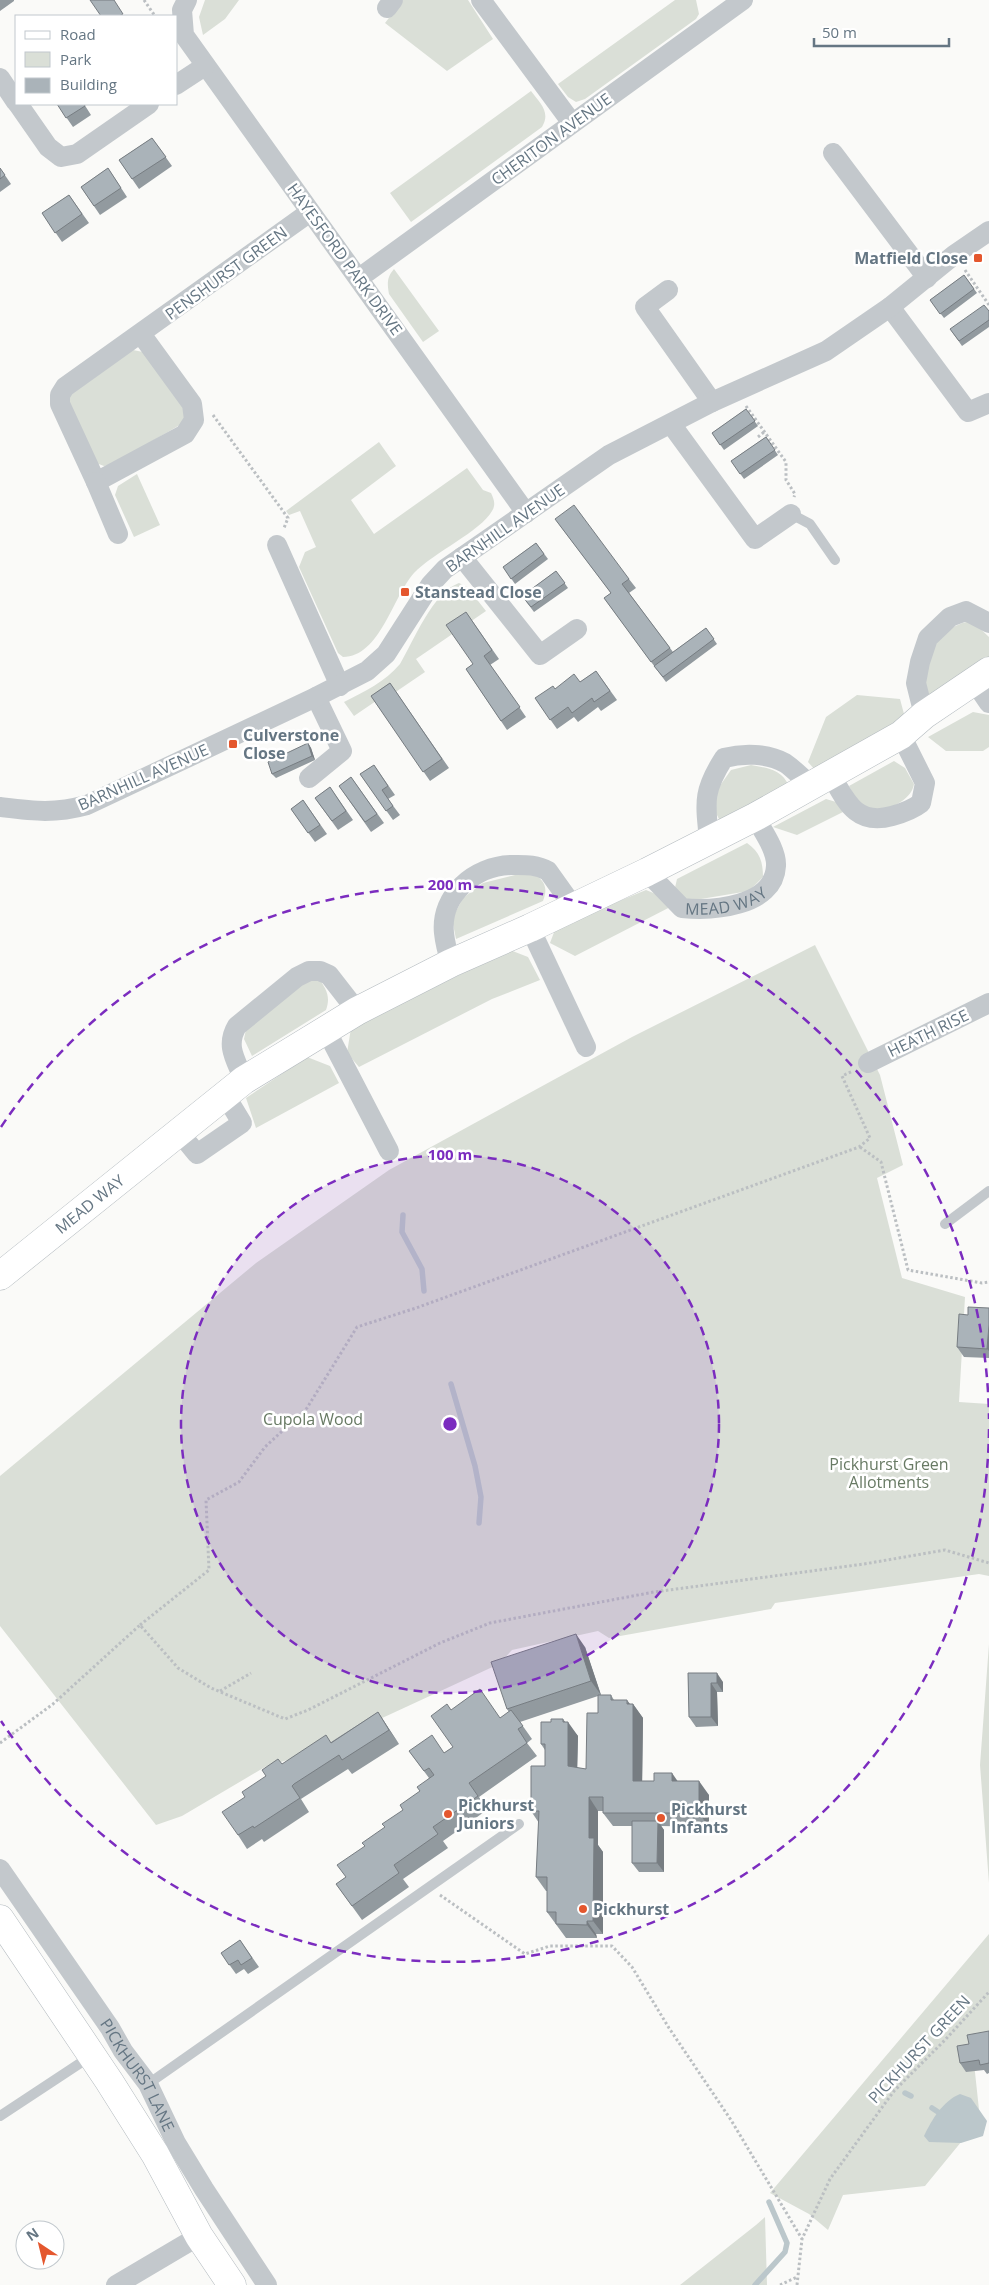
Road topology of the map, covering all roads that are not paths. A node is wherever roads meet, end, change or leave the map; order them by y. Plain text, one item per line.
1 (187, 0) edge
2 (481, 0) edge
3 (743, 0) edge
4 (718, 7) edge
5 (205, 66) junction
6 (0, 78) edge
7 (178, 84) edge
8 (15, 100) edge
9 (18, 105) edge
10 (148, 105) edge
11 (572, 124) junction
12 (833, 153) dead end
13 (310, 212) junction
14 (989, 231) edge
15 (359, 278) junction
16 (927, 278) junction
17 (668, 290) dead end
18 (890, 308) junction
19 (141, 334) junction
20 (712, 402) junction
21 (989, 403) edge
22 (671, 424) junction
23 (96, 482) junction
24 (526, 513) junction
25 (791, 514) joint
26 (118, 534) dead end
27 (277, 545) road end
28 (462, 557) junction
29 (835, 560) dead end
30 (989, 623) edge
31 (577, 629) dead end
32 (984, 685) edge
33 (340, 686) junction
34 (316, 697) junction
35 (924, 715) junction
36 (901, 735) junction
37 (309, 778) dead end
38 (821, 780) junction
39 (0, 807) edge
40 (755, 816) junction
41 (708, 839) junction
42 (647, 872) junction
43 (573, 906) junction
44 (530, 928) junction
45 (450, 964) junction
46 (989, 1003) edge
47 (357, 1011) junction
48 (326, 1030) junction
49 (586, 1047) dead end
50 (868, 1063) road end
51 (235, 1088) junction
52 (389, 1151) dead end
53 (989, 1191) edge
54 (945, 1224) dead end
55 (0, 1276) edge
56 (519, 1824) dead end
57 (0, 1868) edge
58 (0, 1919) edge
59 (96, 2039) junction
60 (148, 2084) junction
61 (0, 2116) edge
62 (166, 2148) junction
63 (198, 2236) junction
64 (116, 2285) edge
65 (232, 2285) edge
66 (267, 2285) edge

1 - 5 street, HAYESFORD PARK DRIVE
2 - 11 street
3 - 4 street, CHERITON AVENUE
4 - 11 street, CHERITON AVENUE
5 - 7 street
5 - 13 street, HAYESFORD PARK DRIVE
6 - 8 street
9 - 10 street
11 - 15 street, CHERITON AVENUE
12 - 16 street
13 - 15 street, HAYESFORD PARK DRIVE
13 - 19 street, PENSHURST GREEN
14 - 16 street, BARNHILL AVENUE
15 - 24 street, HAYESFORD PARK DRIVE
16 - 18 street, BARNHILL AVENUE
17 - 20 street
18 - 20 street, BARNHILL AVENUE
18 - 21 street
19 - 23 street, PENSHURST GREEN
19 - 23 street
20 - 22 street, BARNHILL AVENUE
22 - 24 street, BARNHILL AVENUE
22 - 25 street
23 - 26 street, PENSHURST GREEN
24 - 28 street, BARNHILL AVENUE
25 - 29 lane
27 - 33 street
28 - 31 street
28 - 33 street, BARNHILL AVENUE
30 - 35 street
32 - 35 street, MEAD WAY
33 - 34 street, BARNHILL AVENUE
34 - 37 street
34 - 39 street, BARNHILL AVENUE
35 - 36 street, MEAD WAY
36 - 38 street, MEAD WAY
36 - 38 street
38 - 40 street, MEAD WAY
38 - 41 street
40 - 41 street, MEAD WAY
40 - 42 street, MEAD WAY
41 - 42 street, MEAD WAY
42 - 43 street, MEAD WAY
43 - 44 street, MEAD WAY
43 - 45 street
44 - 45 street, MEAD WAY
44 - 49 street
45 - 47 street, MEAD WAY
46 - 50 street, HEATH RISE
47 - 48 street, MEAD WAY
47 - 51 street
48 - 51 street, MEAD WAY
48 - 52 street
51 - 55 street, MEAD WAY
53 - 54 lane
56 - 60 lane
57 - 59 street, PICKHURST LANE
58 - 59 street, PICKHURST LANE
59 - 60 street, PICKHURST LANE
59 - 61 lane
59 - 62 street, PICKHURST LANE
60 - 62 street, PICKHURST LANE
62 - 63 street, PICKHURST LANE
62 - 66 street, PICKHURST LANE
63 - 64 street
63 - 65 street, PICKHURST LANE

